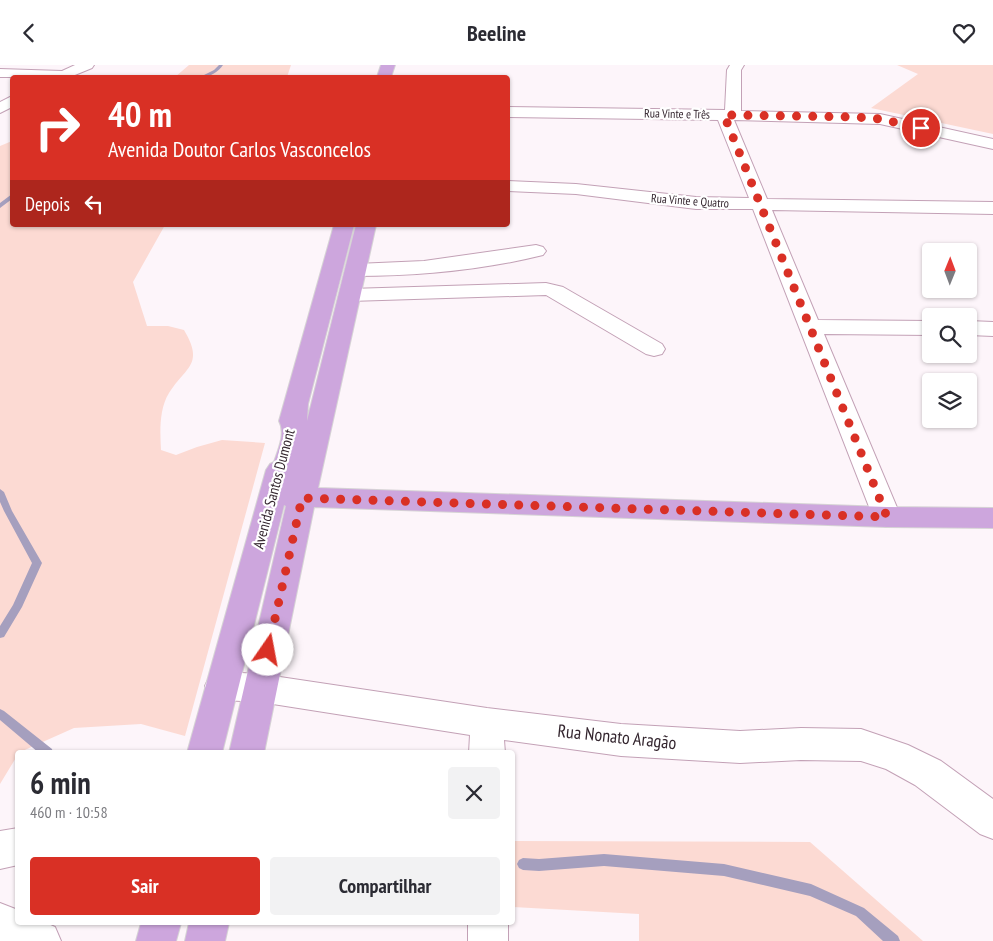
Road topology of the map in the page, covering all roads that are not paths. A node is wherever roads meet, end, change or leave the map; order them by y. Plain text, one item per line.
1 (87, 65) edge
2 (737, 65) edge
3 (0, 73) edge
4 (41, 75) edge
5 (63, 75) edge
6 (510, 112) edge
7 (729, 115) junction
8 (993, 144) edge
9 (510, 187) edge
10 (760, 205) junction
11 (993, 208) edge
12 (343, 227) edge
13 (366, 227) edge
14 (536, 251) dead end
15 (353, 282) junction
16 (810, 327) junction
17 (922, 328) edge
18 (977, 328) edge
19 (993, 329) edge
20 (654, 349) dead end
21 (296, 405) junction
22 (302, 498) junction
23 (887, 517) junction
24 (993, 518) edge
25 (222, 687) junction
26 (260, 688) junction
27 (487, 738) edge
28 (205, 750) edge
29 (247, 750) edge
30 (993, 821) edge
31 (15, 847) edge
32 (0, 850) edge
33 (0, 923) edge
34 (160, 925) edge
35 (209, 925) edge
36 (488, 925) edge
37 (41, 941) edge
38 (156, 941) edge
39 (205, 941) edge
40 (488, 941) edge

1 - 5 street
2 - 7 street
3 - 4 street
6 - 7 street, Rua Vinte e Três
7 - 8 street, Rua Vinte e Três
7 - 10 street
9 - 10 street, Rua Vinte e Quatro
10 - 11 street, Rua Vinte e Quatro
10 - 16 street
12 - 21 main road, Avenida Santos Dumont
13 - 15 main road, Avenida Santos Dumont
14 - 15 street
15 - 20 street
15 - 22 main road, Avenida Santos Dumont
16 - 17 street
16 - 23 street
18 - 19 street
21 - 22 main road
21 - 25 main road, Avenida Santos Dumont
22 - 23 main road
22 - 26 main road, Avenida Santos Dumont
23 - 24 main road
25 - 26 street, Rua Nonato Aragão
25 - 28 main road, Avenida Santos Dumont
26 - 27 street, Rua Nonato Aragão
26 - 29 main road, Avenida Santos Dumont
27 - 30 street, Rua Nonato Aragão
31 - 32 street
33 - 37 street
34 - 38 main road
35 - 39 main road
36 - 40 street

